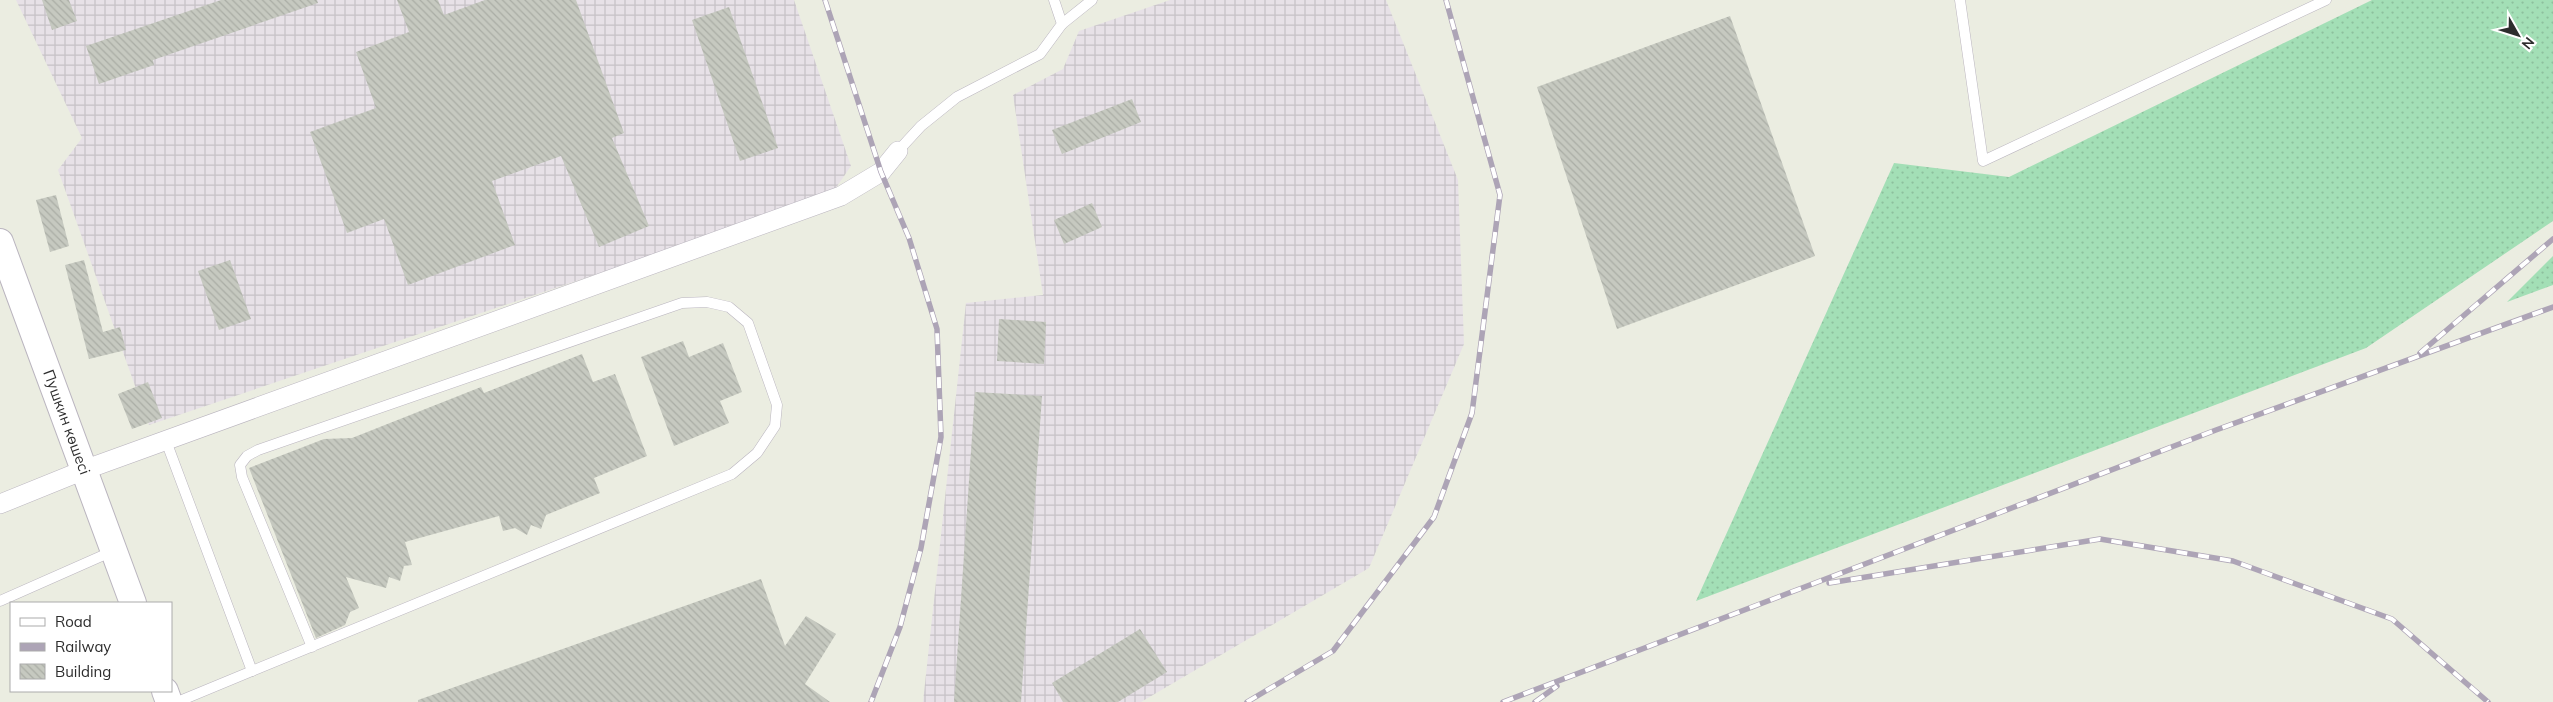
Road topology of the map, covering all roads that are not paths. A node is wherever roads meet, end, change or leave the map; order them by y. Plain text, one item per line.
1 (1054, 0) edge
2 (1092, 0) edge
3 (1960, 0) edge
4 (2326, 0) edge
5 (1062, 24) junction
6 (898, 151) joint
7 (1, 248) edge
8 (166, 441) junction
9 (84, 470) junction
10 (0, 504) edge
11 (114, 550) junction
12 (0, 601) edge
13 (133, 602) edge
14 (312, 647) junction
15 (252, 672) junction
16 (177, 702) edge

1 - 5 lane
2 - 5 lane
3 - 4 lane
5 - 6 lane
6 - 8 street
7 - 9 main road, Пушкин көшесі
8 - 9 street
8 - 15 lane
9 - 10 street
9 - 11 main road, Пушкин көшесі
11 - 12 lane
11 - 13 main road, Пушкин көшесі
14 - 14 lane
14 - 15 lane
15 - 16 lane

